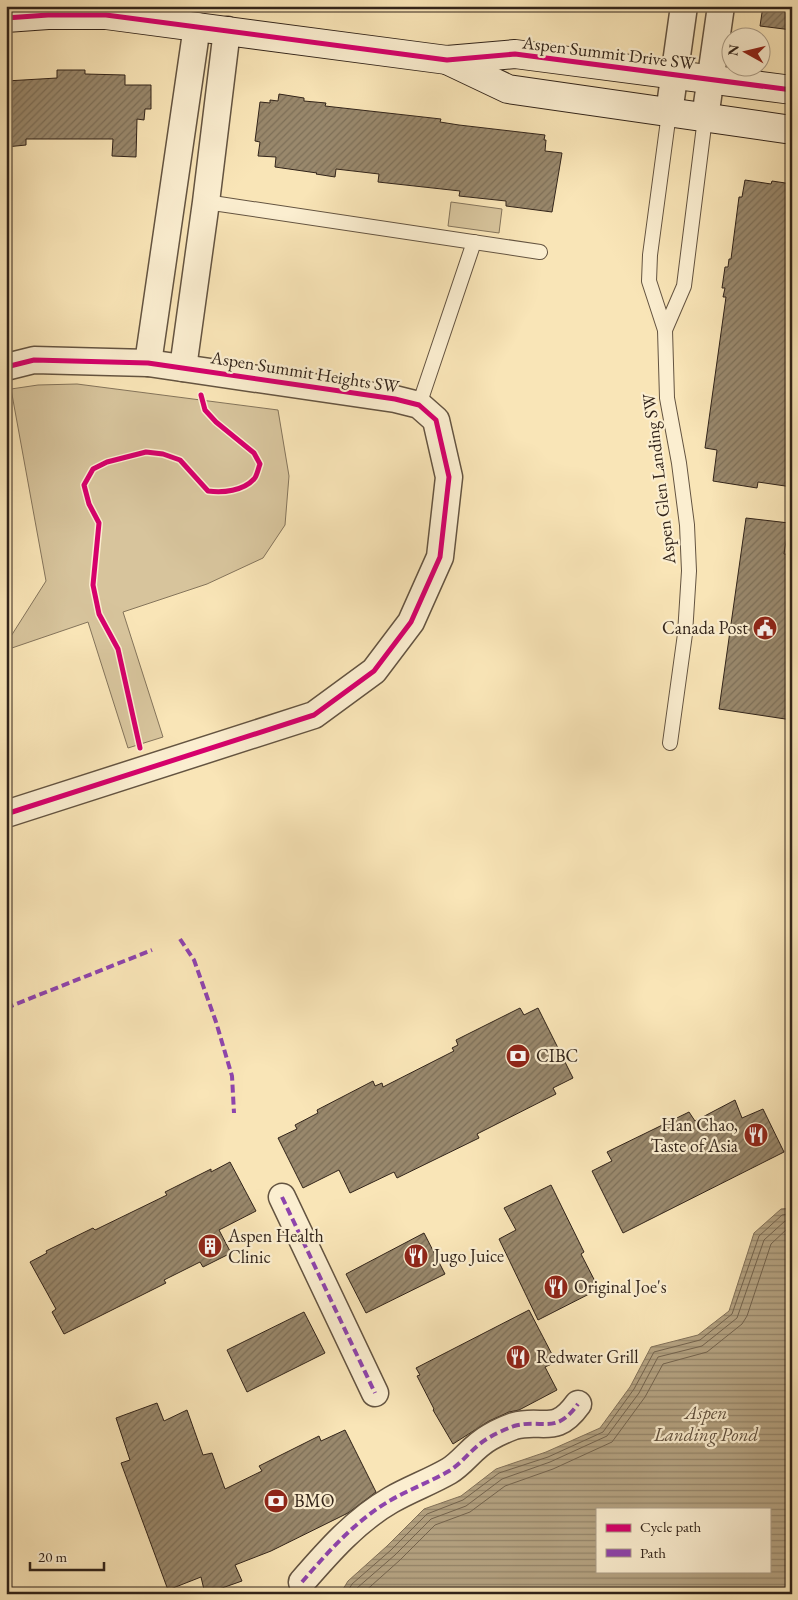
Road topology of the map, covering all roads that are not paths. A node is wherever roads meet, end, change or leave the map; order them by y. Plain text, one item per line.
1 (684, 6) edge
2 (721, 6) edge
3 (6, 18) edge
4 (198, 26) junction
5 (227, 30) junction
6 (447, 60) junction
7 (674, 74) junction
8 (711, 79) junction
9 (792, 90) edge
10 (669, 113) junction
11 (705, 118) junction
12 (792, 130) edge
13 (173, 198) junction
14 (206, 202) junction
15 (474, 242) junction
16 (540, 252) dead end
17 (665, 330) junction
18 (148, 363) junction
19 (6, 366) edge
20 (183, 368) junction
21 (419, 405) junction
22 (670, 742) dead end
23 (6, 814) edge
24 (282, 1197) dead end
25 (375, 1394) dead end
26 (578, 1404) dead end
27 (302, 1582) dead end

1 - 7 street
2 - 8 street
3 - 4 street, Aspen Summit Drive SW
4 - 5 street, Aspen Summit Drive SW
4 - 13 street
5 - 6 street, Aspen Summit Drive SW
5 - 14 street
6 - 7 street, Aspen Summit Drive SW
6 - 10 street, Aspen Summit Drive SW
7 - 8 street, Aspen Summit Drive SW
7 - 10 street
8 - 9 street, Aspen Summit Drive SW
8 - 11 street
10 - 11 street, Aspen Summit Drive SW
10 - 17 lane, Aspen Glen Landing SW
11 - 12 street, Aspen Summit Drive SW
11 - 17 lane, Aspen Glen Landing SW
13 - 14 street
13 - 18 street
14 - 15 lane
14 - 20 street
15 - 16 lane
15 - 21 lane
17 - 22 lane, Aspen Glen Landing SW
18 - 19 street, Aspen Summit Heights SW
18 - 20 street, Aspen Summit Heights SW
20 - 21 street, Aspen Summit Heights SW
21 - 23 street, Aspen Summit Heights SW
24 - 25 street
26 - 27 street

